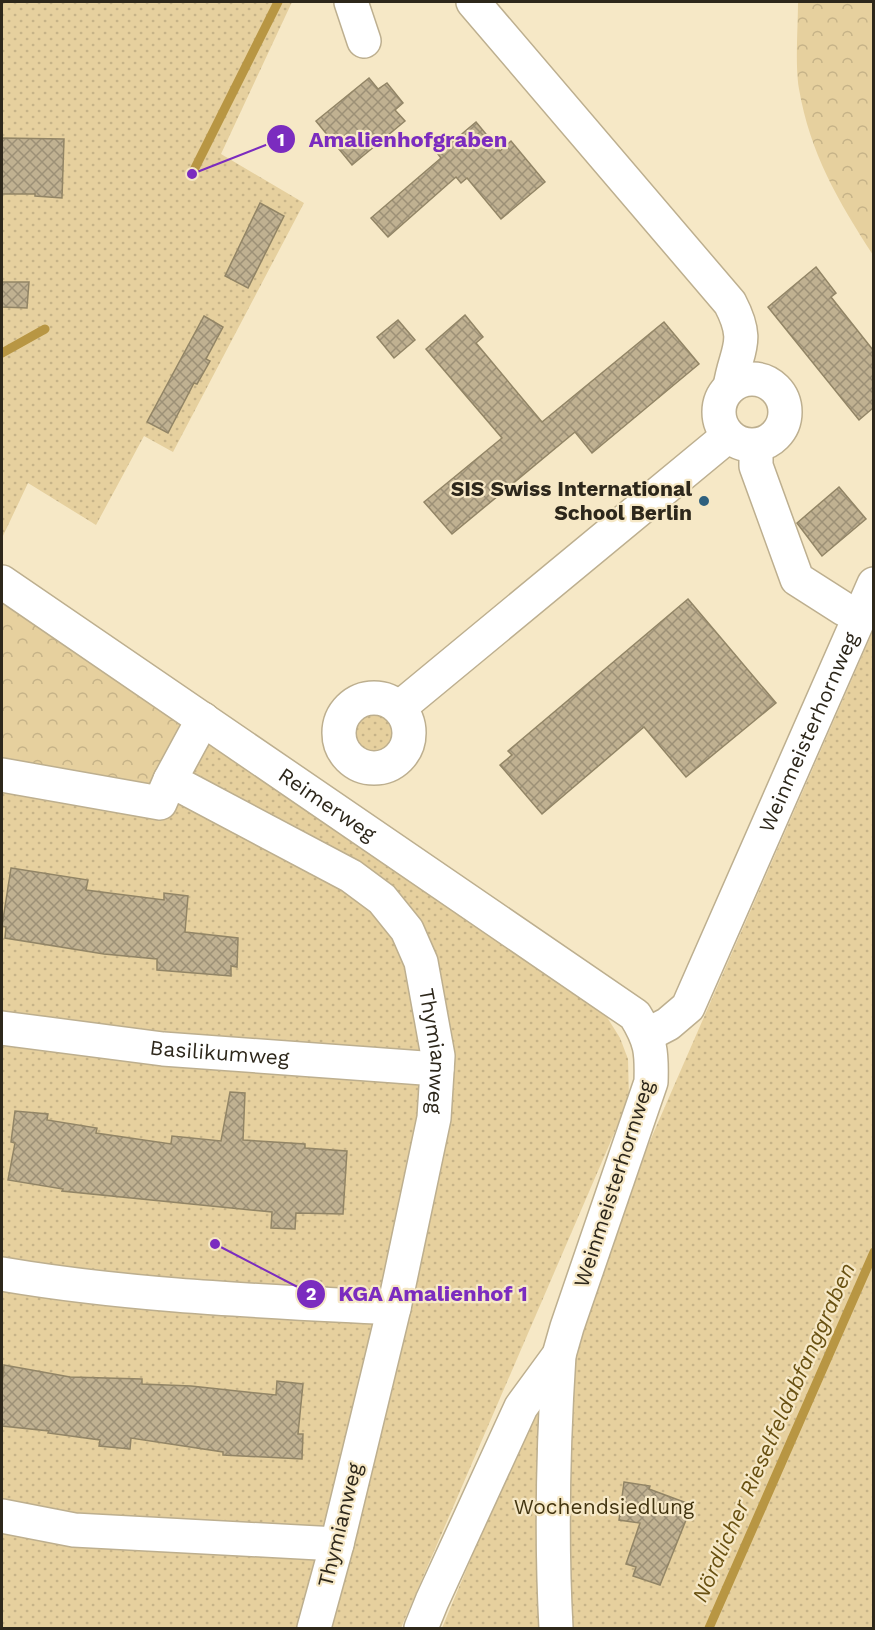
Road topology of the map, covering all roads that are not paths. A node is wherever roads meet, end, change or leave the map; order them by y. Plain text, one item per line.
1 (351, 2) edge
2 (473, 2) edge
3 (364, 41) dead end
4 (730, 387) junction
5 (742, 441) junction
6 (2, 582) edge
7 (873, 584) edge
8 (859, 616) junction
9 (399, 708) junction
10 (203, 719) junction
11 (348, 757) junction
12 (2, 775) edge
13 (170, 780) junction
14 (311, 792) junction
15 (2, 1028) edge
16 (647, 1035) junction
17 (437, 1069) junction
18 (2, 1274) edge
19 (394, 1308) junction
20 (559, 1355) junction
21 (2, 1516) edge
22 (337, 1544) junction
23 (314, 1629) edge
24 (421, 1629) edge
25 (556, 1629) edge

1 - 3 street
2 - 4 street
4 - 5 street
4 - 5 street
5 - 8 street
5 - 9 street
6 - 10 street, Reimerweg
7 - 8 street, Weinmeisterhornweg
8 - 16 street, Weinmeisterhornweg
9 - 11 street
9 - 11 street
10 - 13 street
10 - 14 street, Reimerweg
11 - 14 street
12 - 13 street
13 - 17 street, Thymianweg
14 - 16 street, Reimerweg
15 - 17 street, Basilikumweg
16 - 20 street, Weinmeisterhornweg
17 - 19 street, Thymianweg
18 - 19 street
19 - 22 street, Thymianweg
20 - 24 street, Weinmeisterhornweg
20 - 25 street
21 - 22 street
22 - 23 street, Thymianweg

